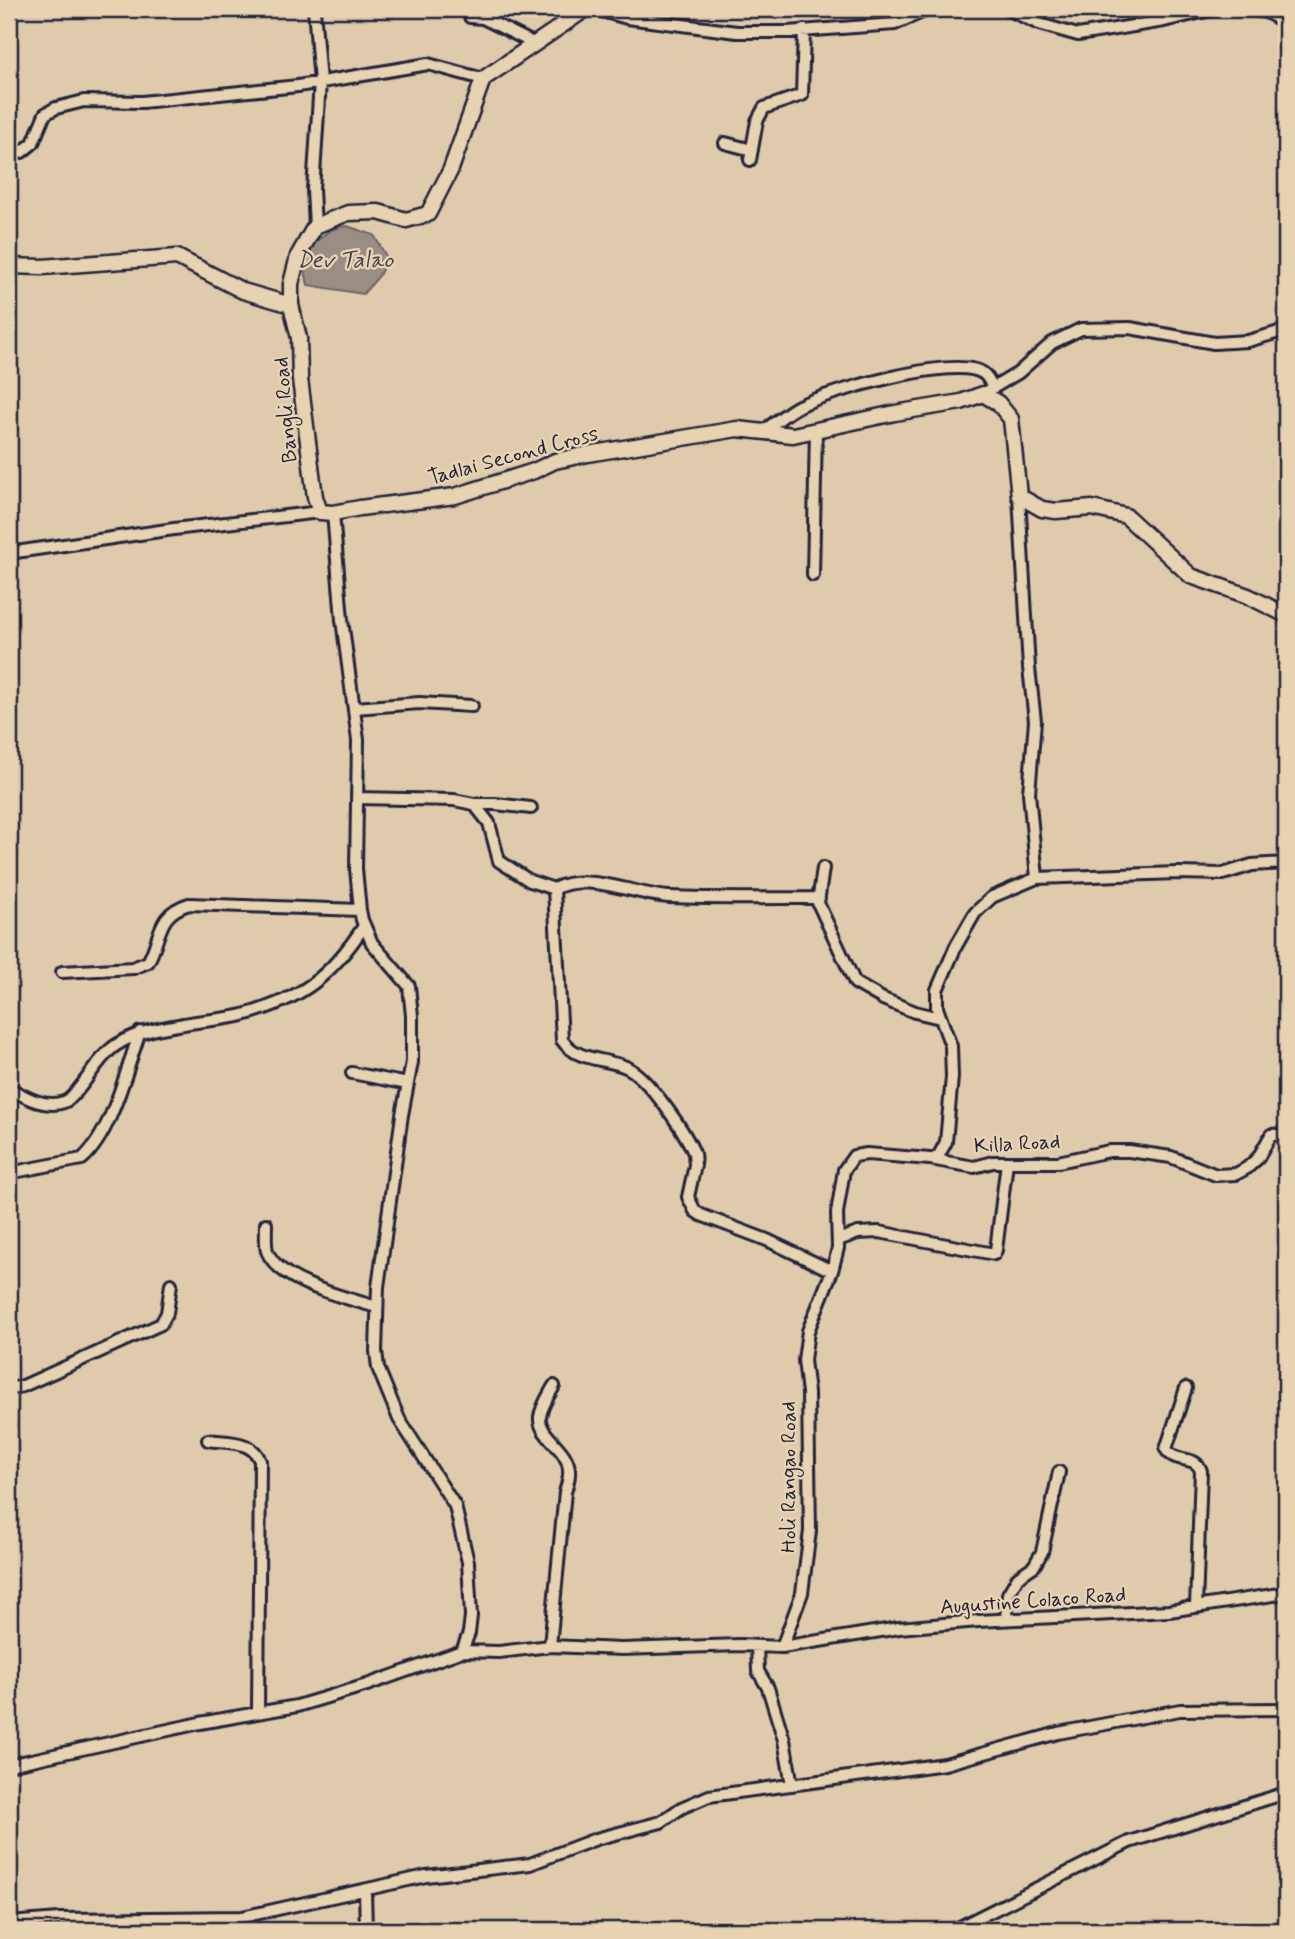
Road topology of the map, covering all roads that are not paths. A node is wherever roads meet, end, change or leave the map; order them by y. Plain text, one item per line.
1 (314, 9) edge
2 (586, 9) edge
3 (594, 9) edge
4 (929, 9) edge
5 (1007, 9) edge
6 (1215, 9) edge
7 (1246, 9) edge
8 (470, 17) dead end
9 (1286, 23) edge
10 (804, 30) junction
11 (536, 44) junction
12 (483, 79) junction
13 (320, 82) junction
14 (725, 143) dead end
15 (9, 153) edge
16 (315, 226) junction
17 (9, 266) edge
18 (291, 305) junction
19 (1286, 330) edge
20 (988, 391) junction
21 (816, 430) junction
22 (763, 431) junction
23 (1019, 496) junction
24 (327, 512) junction
25 (9, 553) edge
26 (813, 575) dead end
27 (1286, 615) edge
28 (472, 705) dead end
29 (355, 708) junction
30 (357, 798) junction
31 (474, 804) junction
32 (531, 808) dead end
33 (1286, 863) edge
34 (823, 868) dead end
35 (1037, 878) junction
36 (554, 889) junction
37 (819, 898) junction
38 (360, 910) junction
39 (365, 926) junction
40 (62, 972) dead end
41 (940, 1018) junction
42 (140, 1032) junction
43 (352, 1073) dead end
44 (408, 1084) junction
45 (9, 1088) edge
46 (1286, 1134) edge
47 (934, 1159) junction
48 (1007, 1162) junction
49 (9, 1172) edge
50 (266, 1224) dead end
51 (838, 1240) junction
52 (832, 1271) junction
53 (171, 1284) dead end
54 (377, 1307) junction
55 (554, 1386) dead end
56 (1186, 1388) dead end
57 (9, 1389) edge
58 (208, 1440) dead end
59 (1059, 1472) dead end
60 (1286, 1593) edge
61 (1196, 1607) junction
62 (1006, 1619) junction
63 (550, 1646) junction
64 (757, 1646) junction
65 (782, 1647) junction
66 (462, 1651) junction
67 (1286, 1709) edge
68 (258, 1711) junction
69 (9, 1765) edge
70 (792, 1784) junction
71 (1286, 1793) edge
72 (365, 1890) junction
73 (242, 1917) junction
74 (9, 1923) edge
75 (243, 1930) edge
76 (366, 1930) edge
77 (954, 1930) edge

1 - 13 street
2 - 11 main road
3 - 10 street
4 - 10 street
5 - 6 street
7 - 9 street
8 - 11 street
10 - 14 street
11 - 12 main road
12 - 13 street
12 - 16 main road
13 - 15 street
13 - 16 street
16 - 18 main road, Bangli Road
17 - 18 main road
18 - 24 main road, Bangli Road
19 - 20 street, Tadlai Second Cross
20 - 21 main road, Tadlai Second Cross
20 - 22 street
20 - 23 main road
21 - 22 main road, Tadlai Second Cross
21 - 26 street
22 - 24 main road, Tadlai Second Cross
23 - 27 main road
23 - 35 street
24 - 25 street, Tadlai Second Cross
24 - 29 street
28 - 29 street
29 - 30 street
30 - 31 street
30 - 38 street
31 - 32 street
31 - 36 street
33 - 35 street, Killa Road
34 - 37 street
35 - 41 street, Killa Road
36 - 37 street
36 - 52 street
37 - 41 street
38 - 39 street
38 - 40 street
39 - 42 street
39 - 44 street
41 - 47 street, Killa Road
42 - 45 street
42 - 49 street
43 - 44 street
44 - 54 street
46 - 48 street, Killa Road
47 - 48 street, Killa Road
47 - 51 street, Holi Rangao Road
48 - 51 street
50 - 54 street
51 - 52 street, Holi Rangao Road
52 - 65 street, Holi Rangao Road
53 - 57 street
54 - 66 street
55 - 63 street
56 - 61 street
58 - 68 street
59 - 62 street
60 - 61 street, Augustine Colaco Road
61 - 62 street, Augustine Colaco Road
62 - 65 street, Augustine Colaco Road
63 - 64 street
63 - 66 street
64 - 65 street
64 - 70 street
66 - 68 street
67 - 70 street
68 - 69 street
70 - 72 street
71 - 77 street
72 - 73 street
72 - 76 street
73 - 74 street
73 - 75 street

